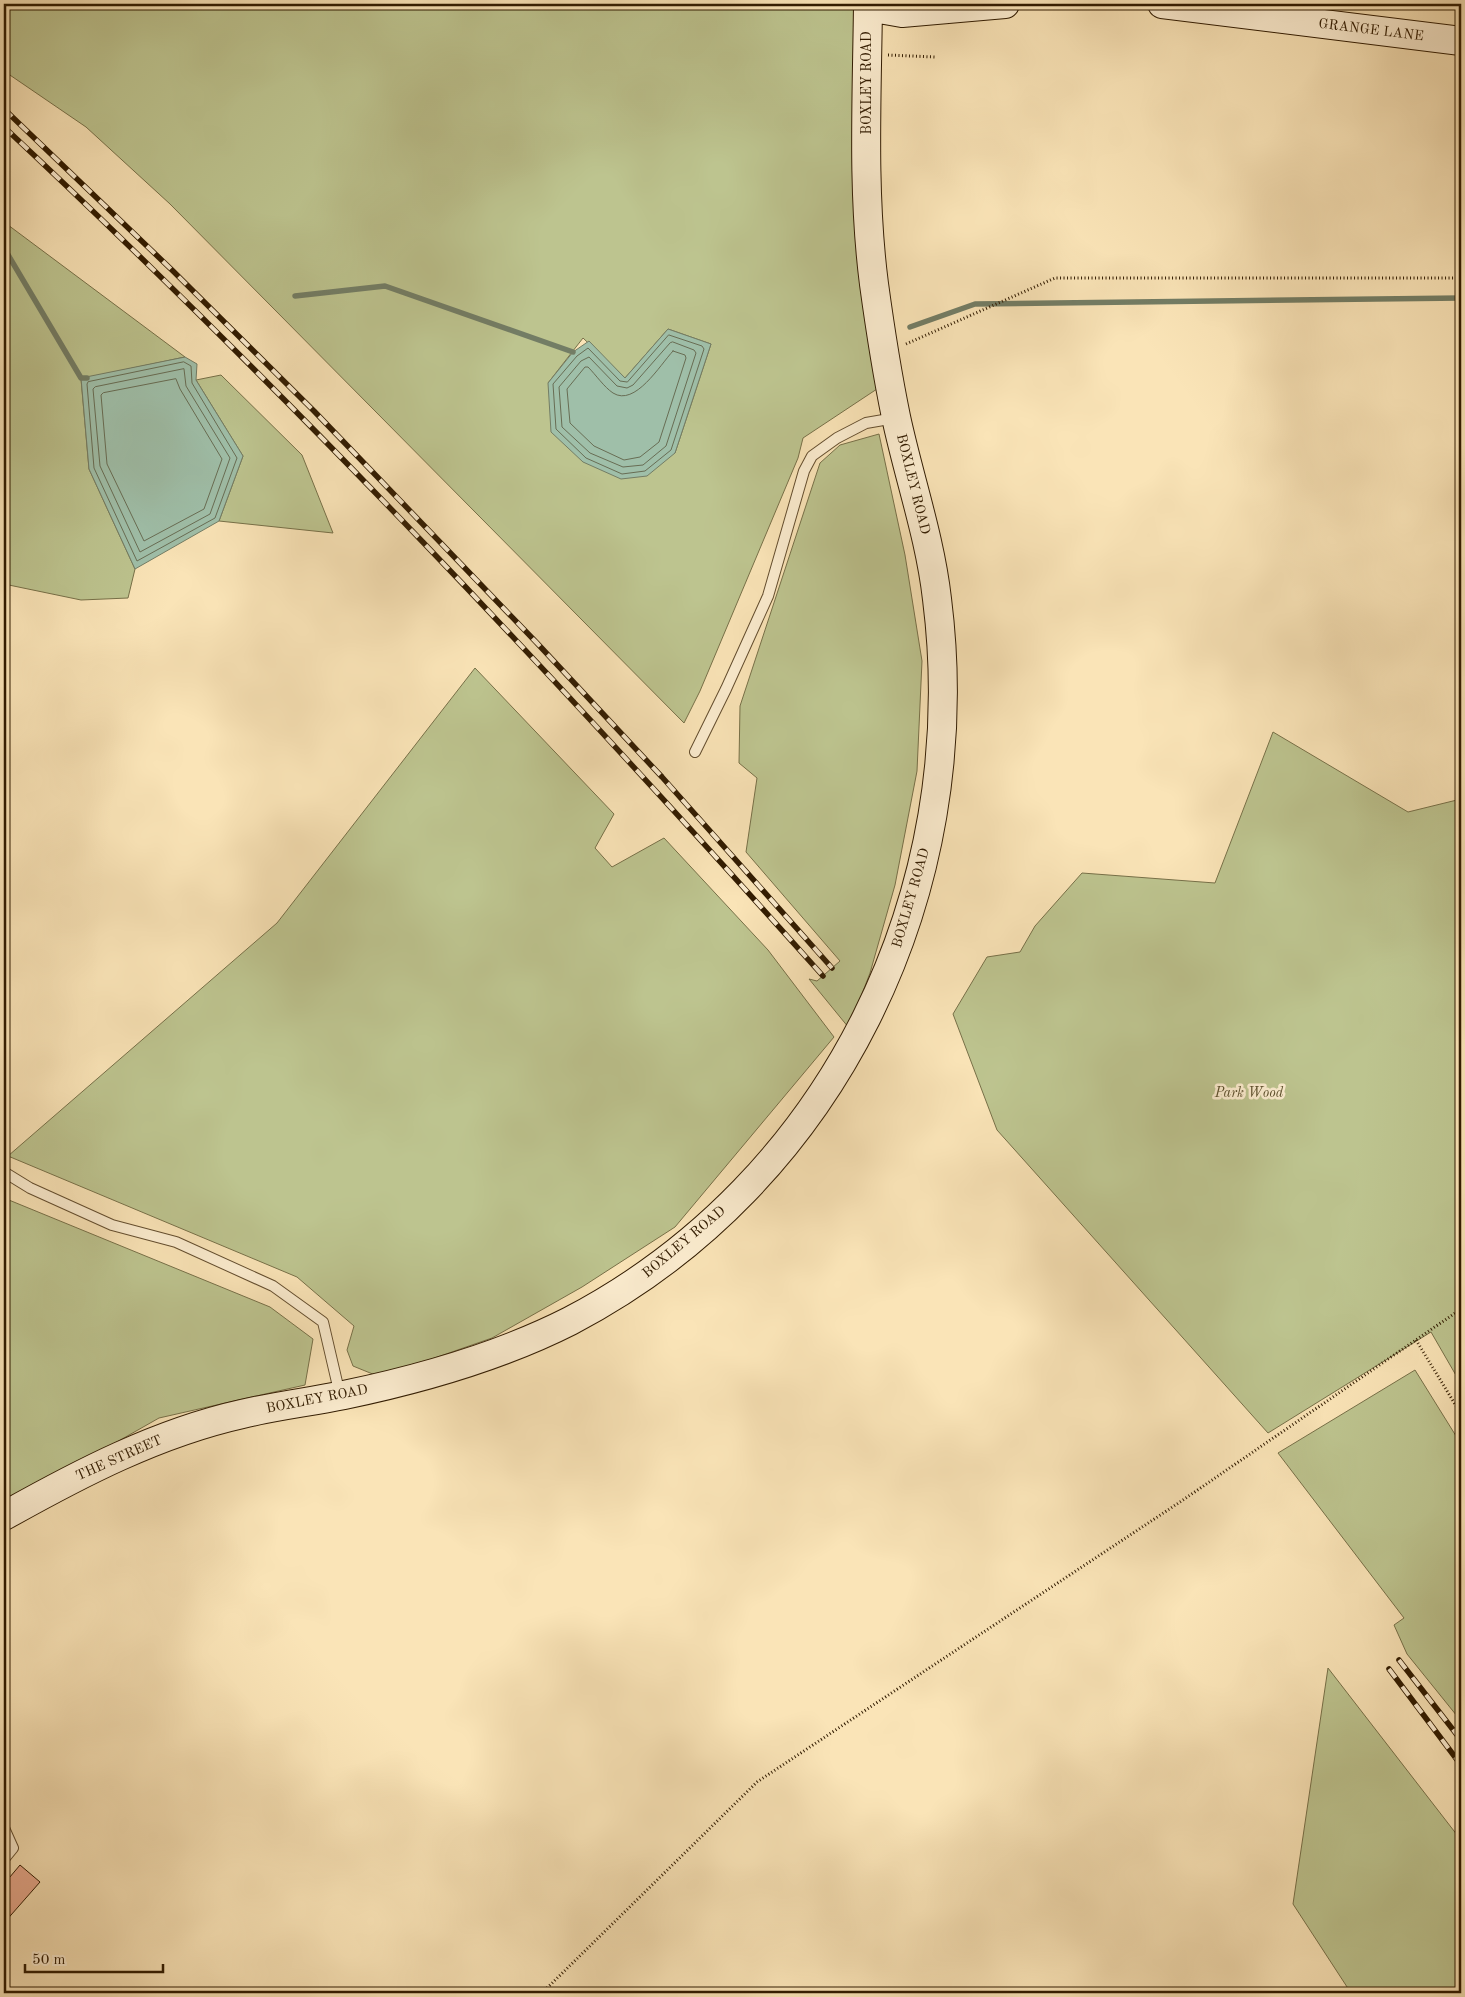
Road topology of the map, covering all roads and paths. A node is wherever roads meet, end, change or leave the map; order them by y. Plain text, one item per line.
1 (1005, 4) edge
2 (1162, 4) edge
3 (868, 6) edge
4 (1461, 42) edge
5 (868, 54) junction
6 (935, 56) dead end
7 (1461, 278) edge
8 (885, 353) junction
9 (896, 418) junction
10 (695, 752) dead end
11 (4, 1172) edge
12 (1461, 1309) edge
13 (1416, 1340) junction
14 (341, 1396) junction
15 (239, 1414) joint
16 (1461, 1414) edge
17 (4, 1516) edge
18 (4, 1828) edge
19 (4, 1859) edge
20 (542, 1993) edge

1 - 3 street
2 - 4 street, GRANGE LANE
3 - 5 street, BOXLEY ROAD
5 - 6 path
5 - 8 street, BOXLEY ROAD
7 - 8 path
8 - 9 street, BOXLEY ROAD
9 - 10 lane
9 - 14 street, BOXLEY ROAD
11 - 14 lane
12 - 13 path
13 - 16 path
13 - 20 path
14 - 15 street, BOXLEY ROAD
15 - 17 street, THE STREET
18 - 19 lane

